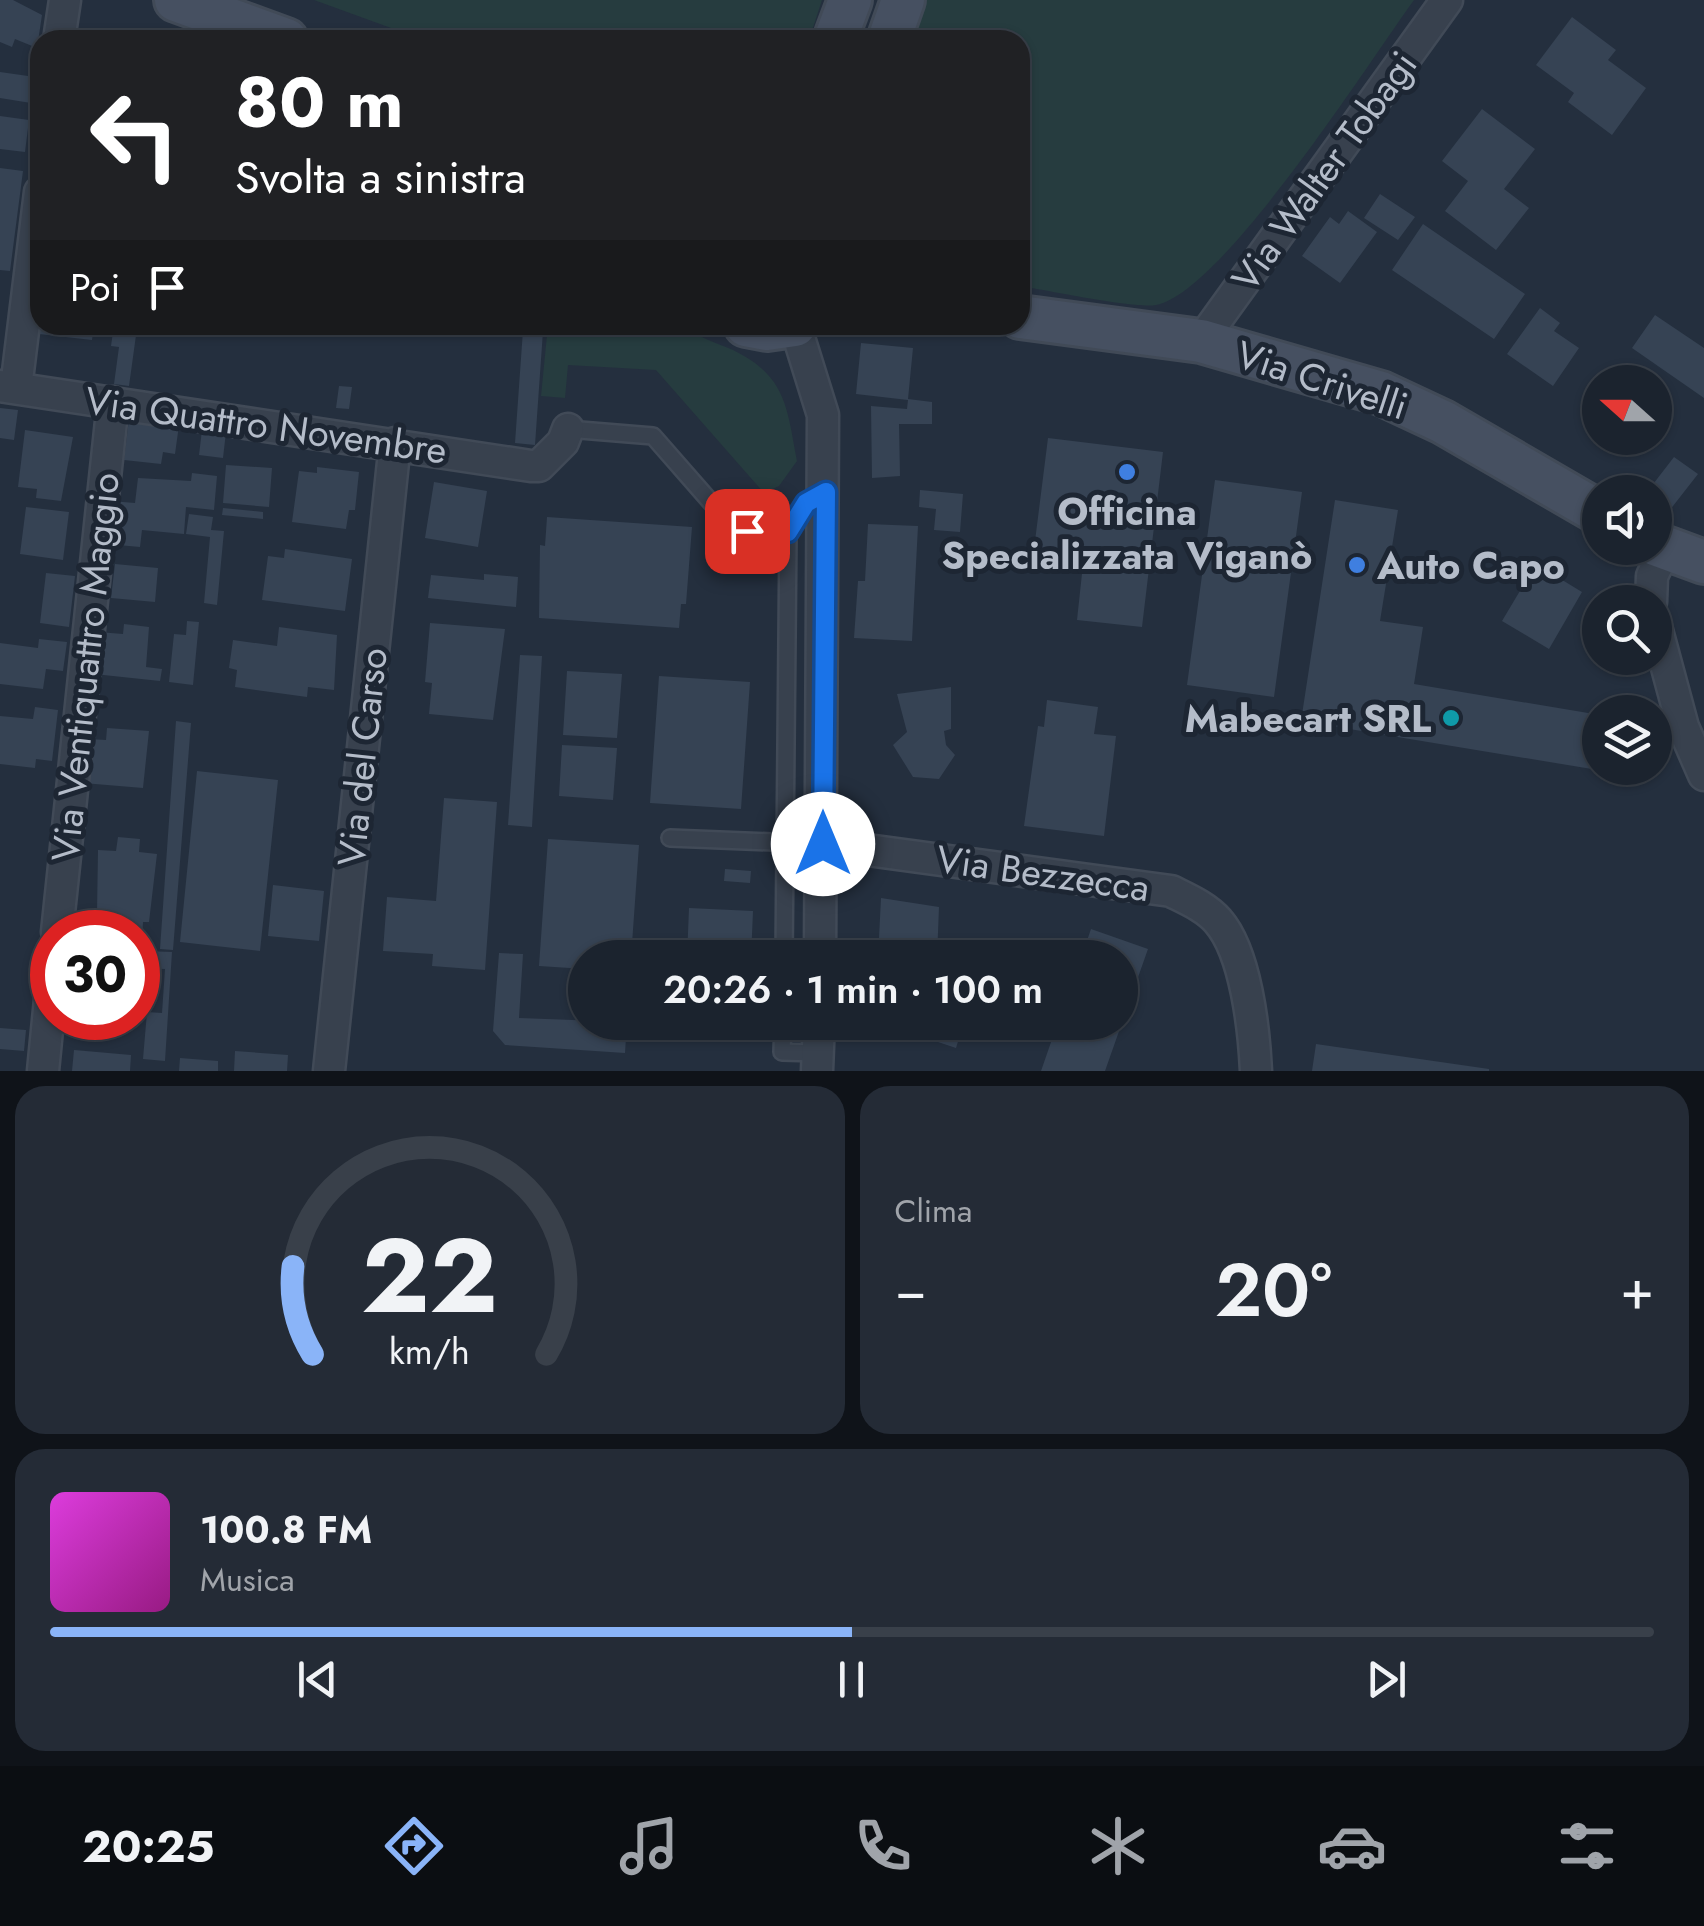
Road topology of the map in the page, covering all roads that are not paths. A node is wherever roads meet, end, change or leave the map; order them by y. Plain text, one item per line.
1 (64, 0) edge
2 (176, 0) edge
3 (850, 0) edge
4 (903, 0) edge
5 (1446, 0) edge
6 (60, 30) edge
7 (258, 30) edge
8 (838, 30) edge
9 (892, 30) edge
10 (30, 253) edge
11 (1030, 317) edge
12 (798, 335) edge
13 (1201, 341) junction
14 (8, 387) edge
15 (113, 402) junction
16 (568, 429) joint
17 (396, 443) junction
18 (826, 492) junction
19 (1582, 503) edge
20 (788, 532) junction
21 (1675, 552) edge
22 (1652, 585) edge
23 (1669, 675) edge
24 (1704, 775) edge
25 (670, 838) dead end
26 (786, 844) junction
27 (823, 844) junction
28 (59, 910) edge
29 (784, 940) edge
30 (820, 940) edge
31 (46, 1040) edge
32 (782, 1040) edge
33 (818, 1049) edge
34 (43, 1071) edge
35 (329, 1071) edge
36 (1256, 1071) edge

1 - 6 street
2 - 7 street
3 - 8 street
4 - 9 street
5 - 13 street, Via Walter Tobagi
10 - 14 street
11 - 13 street, Via Crivelli
12 - 18 street
13 - 19 street, Via Crivelli
14 - 15 street, Via Quattro Novembre
15 - 17 street, Via Quattro Novembre
15 - 28 street, Via Ventiquattro Maggio
16 - 17 street, Via Quattro Novembre
16 - 20 lane
17 - 35 street, Via del Carso
18 - 20 lane
18 - 27 street
20 - 26 lane
21 - 22 street
23 - 24 street
25 - 26 lane
26 - 27 lane
26 - 29 lane
27 - 30 street
27 - 36 street, Via Bezzecca
31 - 34 street
32 - 33 lane

